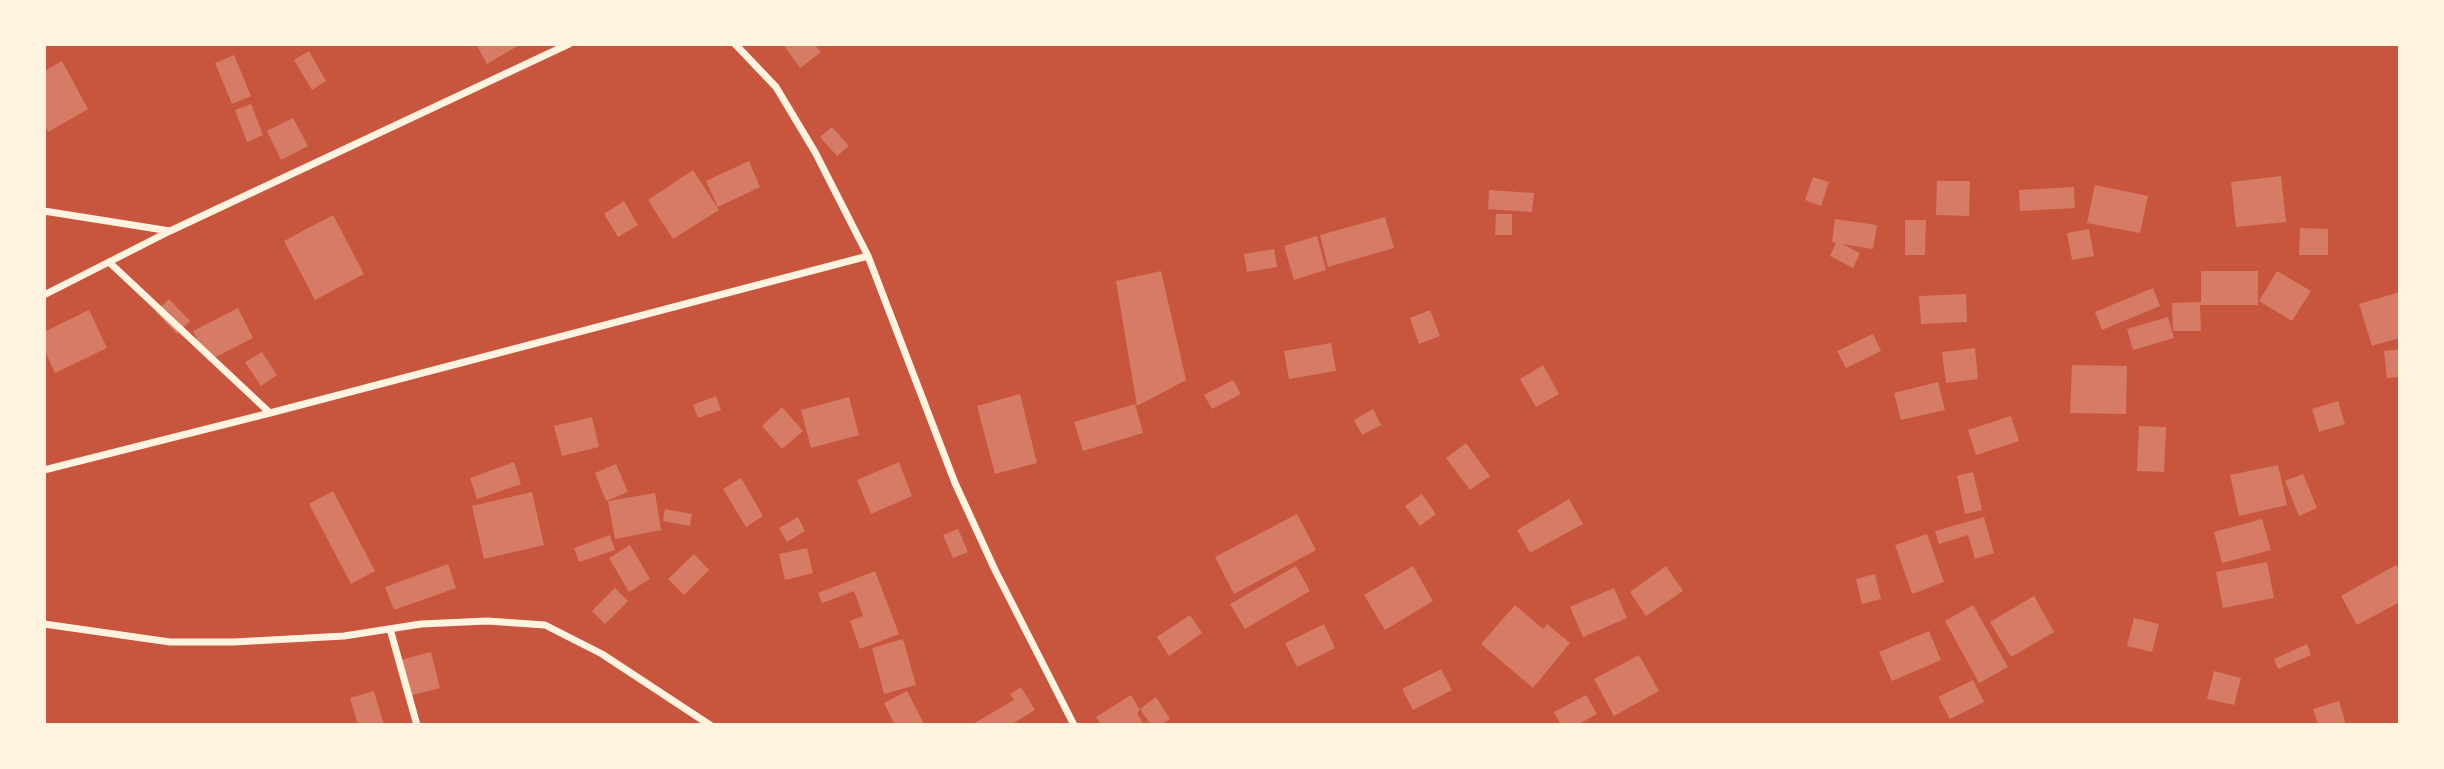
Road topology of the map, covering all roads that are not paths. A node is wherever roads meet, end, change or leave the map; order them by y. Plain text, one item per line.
1 (569, 44) edge
2 (735, 44) edge
3 (44, 211) edge
4 (170, 231) junction
5 (868, 256) junction
6 (109, 262) junction
7 (44, 295) edge
8 (270, 414) junction
9 (44, 470) edge
10 (44, 624) edge
11 (390, 629) junction
12 (417, 725) edge
13 (710, 725) edge
14 (1074, 725) edge

1 - 4 street
2 - 5 street
3 - 4 street
4 - 6 street
5 - 8 street
5 - 14 street
6 - 7 street
6 - 8 street
8 - 9 street
10 - 11 street
11 - 12 street
11 - 13 street

